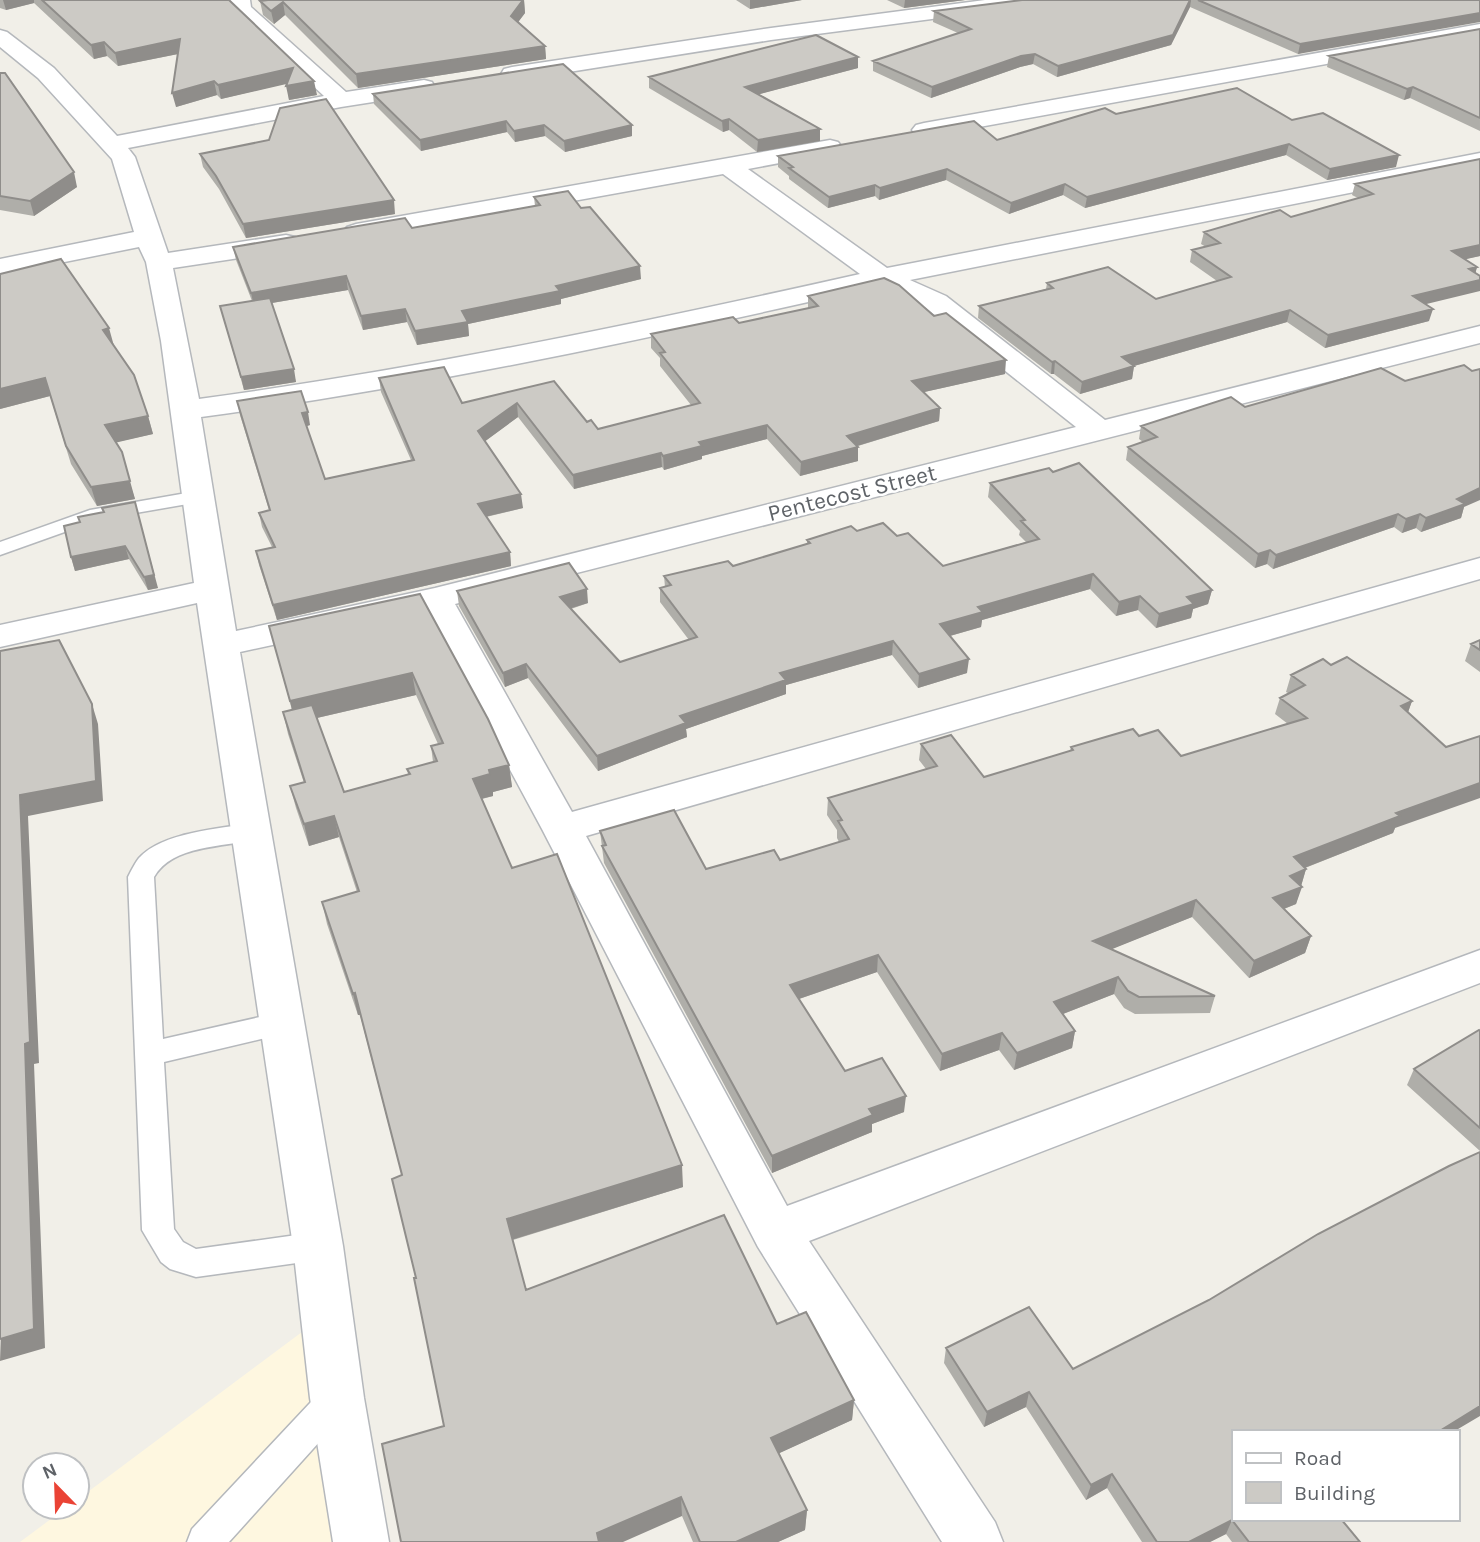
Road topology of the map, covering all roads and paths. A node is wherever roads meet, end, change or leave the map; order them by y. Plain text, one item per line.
1 (1032, 0) edge
2 (240, 4) edge
3 (264, 5) edge
4 (1480, 30) edge
5 (0, 36) edge
6 (489, 77) edge
7 (449, 83) edge
8 (341, 100) junction
9 (901, 134) edge
10 (113, 144) junction
11 (848, 144) edge
12 (1480, 160) edge
13 (728, 166) junction
14 (329, 236) edge
15 (302, 240) edge
16 (154, 250) junction
17 (0, 267) edge
18 (882, 277) junction
19 (1480, 334) edge
20 (186, 410) junction
21 (1099, 430) junction
22 (198, 496) junction
23 (0, 550) edge
24 (1480, 568) edge
25 (212, 589) junction
26 (435, 599) junction
27 (0, 636) edge
28 (222, 645) junction
29 (562, 829) junction
30 (252, 832) junction
31 (1480, 966) edge
32 (282, 1023) junction
33 (149, 1054) junction
34 (775, 1233) junction
35 (318, 1246) junction
36 (337, 1398) junction
37 (205, 1542) edge
38 (361, 1542) edge
39 (975, 1542) edge

1 - 6 street
2 - 3 street
2 - 8 street
4 - 9 street
5 - 10 street
7 - 8 street
8 - 10 street
10 - 16 street
11 - 13 street
12 - 18 street
13 - 14 street
13 - 18 street
15 - 16 street
16 - 17 street
16 - 20 street
18 - 20 street
18 - 21 street
19 - 21 street, Pentecost Street
20 - 22 street
21 - 26 street, Pentecost Street
22 - 23 lane
22 - 25 street
24 - 29 street
25 - 27 street
25 - 28 street
26 - 28 street, Pentecost Street
26 - 29 street
28 - 30 street
29 - 34 street
30 - 32 street
30 - 33 lane
31 - 34 street
32 - 33 lane
32 - 35 street
33 - 35 lane
34 - 39 street
35 - 36 street
36 - 37 lane
36 - 38 street

